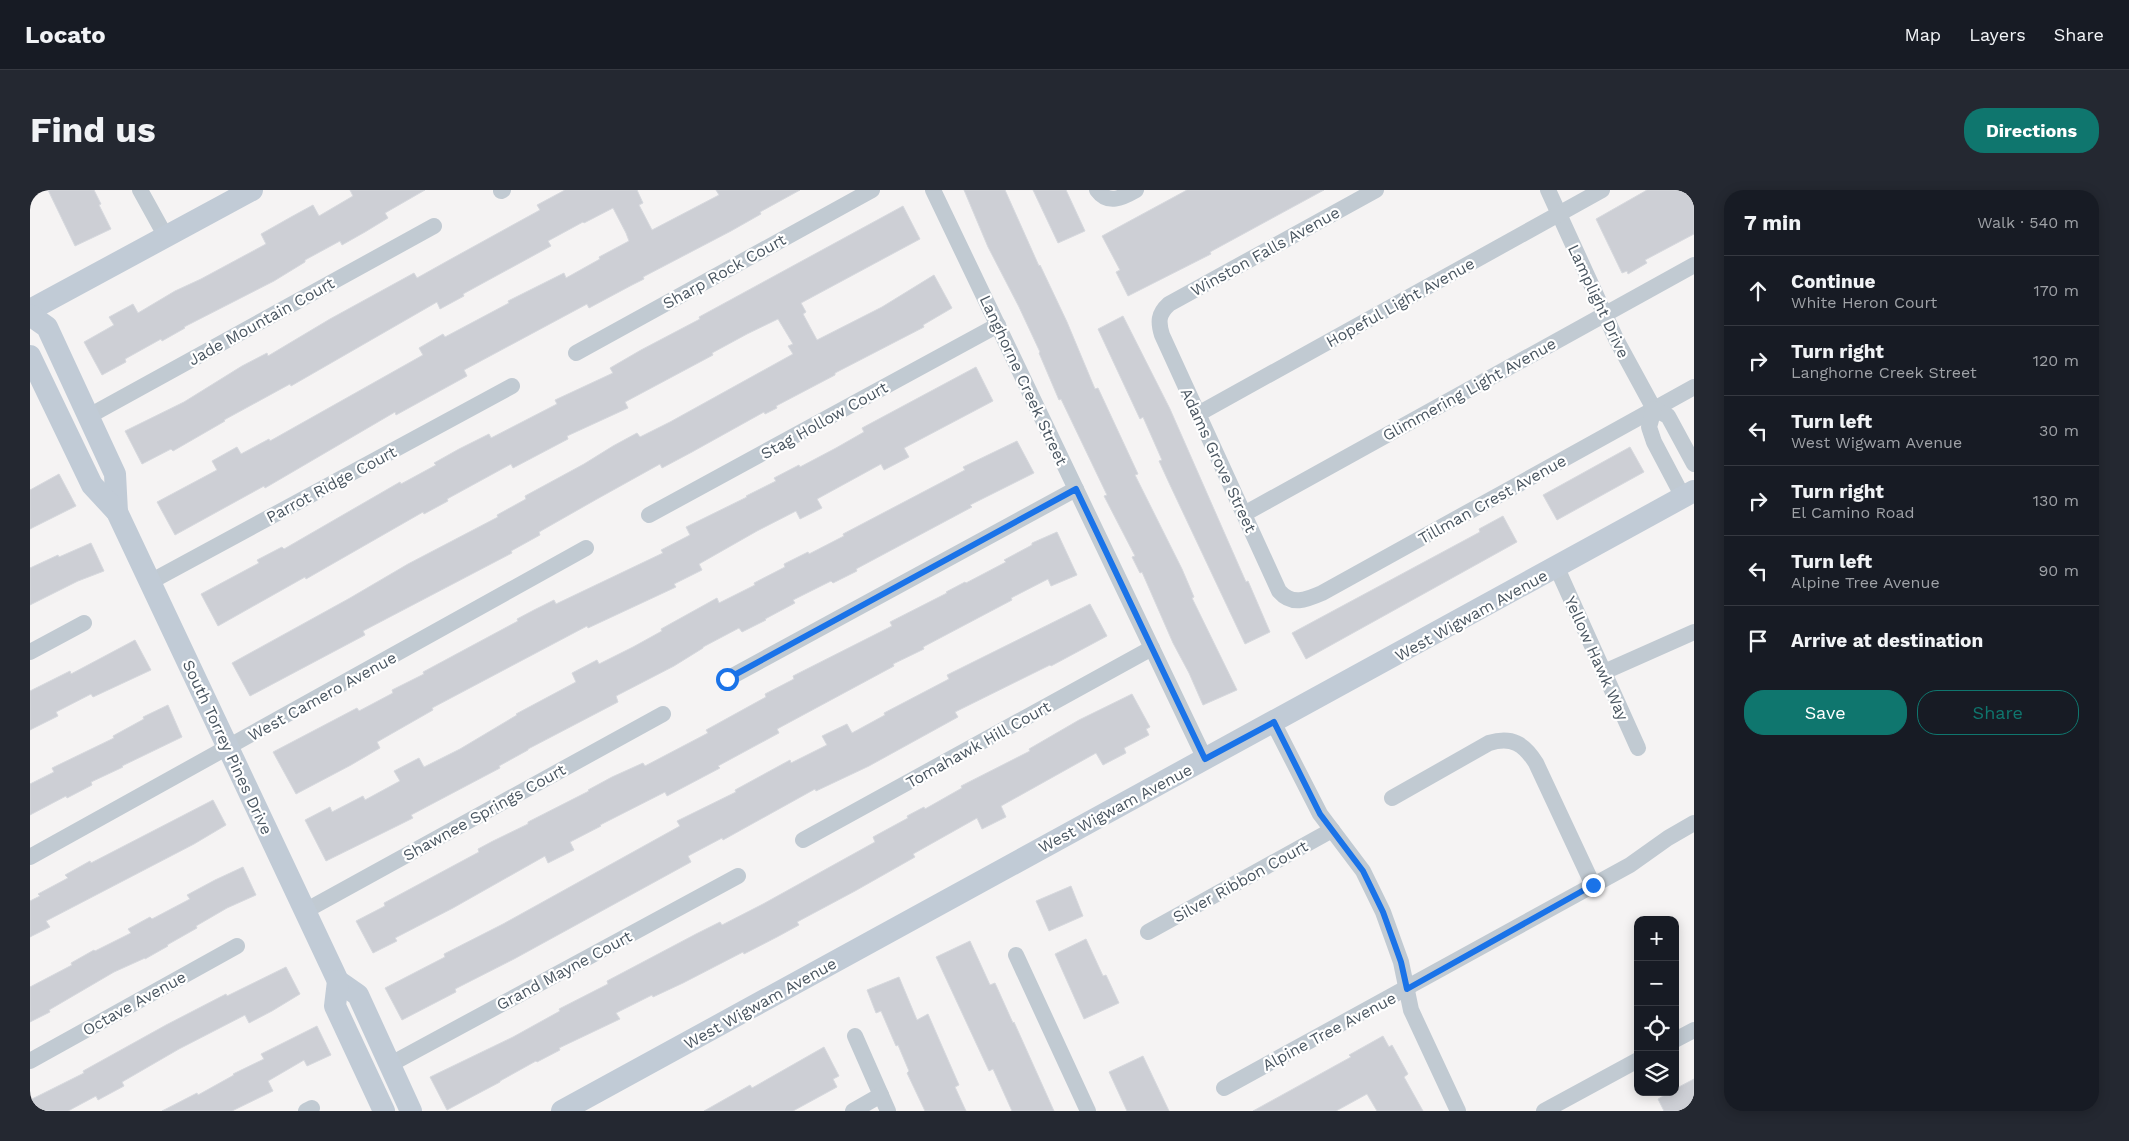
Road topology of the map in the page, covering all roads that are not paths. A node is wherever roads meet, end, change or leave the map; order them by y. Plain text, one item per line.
1 (140, 190) edge
2 (252, 190) edge
3 (872, 190) edge
4 (933, 190) edge
5 (1136, 190) edge
6 (1376, 190) edge
7 (1548, 190) edge
8 (1602, 190) edge
9 (1102, 194) edge
10 (1559, 214) junction
11 (434, 226) dead end
12 (166, 237) junction
13 (1694, 265) edge
14 (30, 310) edge
15 (1604, 314) junction
16 (30, 315) edge
17 (1159, 318) joint
18 (998, 325) junction
19 (576, 353) dead end
20 (30, 356) edge
21 (512, 386) dead end
22 (1694, 388) edge
23 (1654, 410) junction
24 (1198, 414) junction
25 (89, 416) junction
26 (1694, 464) edge
27 (1076, 489) junction
28 (1689, 494) edge
29 (117, 512) junction
30 (1244, 514) junction
31 (649, 516) dead end
32 (586, 548) dead end
33 (1556, 568) junction
34 (150, 582) junction
35 (1288, 599) joint
36 (84, 623) dead end
37 (1694, 632) edge
38 (1152, 648) junction
39 (30, 652) edge
40 (1604, 672) junction
41 (727, 679) dead end
42 (662, 714) dead end
43 (1274, 722) junction
44 (228, 748) junction
45 (1638, 748) dead end
46 (1205, 759) junction
47 (1392, 798) dead end
48 (1694, 823) edge
49 (1332, 830) junction
50 (803, 840) dead end
51 (30, 857) edge
52 (738, 876) dead end
53 (1593, 885) junction
54 (305, 911) junction
55 (1148, 932) dead end
56 (237, 946) dead end
57 (1016, 955) dead end
58 (338, 981) junction
59 (1407, 989) junction
60 (1694, 1030) edge
61 (855, 1036) dead end
62 (1679, 1038) edge
63 (30, 1060) edge
64 (1634, 1062) edge
65 (389, 1064) junction
66 (1224, 1088) dead end
67 (881, 1095) junction
68 (384, 1111) edge
69 (411, 1111) edge
70 (562, 1111) edge
71 (853, 1111) edge
72 (888, 1111) edge
73 (1088, 1111) edge
74 (1458, 1111) edge
75 (1544, 1111) edge

1 - 12 street
2 - 12 street
3 - 19 street, Sharp Rock Court
4 - 18 street, Langhorne Creek Street
5 - 9 street
6 - 17 street, Winston Falls Avenue
7 - 10 street, Lamplight Drive
8 - 10 street, Hopeful Light Avenue
10 - 15 street, Lamplight Drive
10 - 24 street, Hopeful Light Avenue
11 - 25 street, Jade Mountain Court
12 - 14 street
13 - 15 street, Glimmering Light Avenue
15 - 23 street, Lamplight Drive
15 - 30 street, Glimmering Light Avenue
16 - 25 street, South Torrey Pines Drive
17 - 24 street, Adams Grove Street
18 - 27 street, Langhorne Creek Street
18 - 31 street, Stag Hollow Court
20 - 29 street, South Torrey Pines Drive
21 - 34 street, Parrot Ridge Court
22 - 23 street, Tillman Crest Avenue
23 - 26 street, Lamplight Drive
23 - 28 street
23 - 35 street, Tillman Crest Avenue
24 - 30 street, Adams Grove Street
25 - 29 street, South Torrey Pines Drive
27 - 38 street, Langhorne Creek Street
27 - 41 street
28 - 33 street, West Wigwam Avenue
29 - 34 street, South Torrey Pines Drive
30 - 35 street, Adams Grove Street
32 - 44 street, West Camero Avenue
33 - 40 street, Yellow Hawk Way
33 - 43 street, West Wigwam Avenue
34 - 44 street, South Torrey Pines Drive
36 - 39 street
37 - 40 street
38 - 46 street, Langhorne Creek Street
38 - 50 street, Tomahawk Hill Court
40 - 45 street, Yellow Hawk Way
42 - 54 street, Shawnee Springs Court
43 - 46 street, West Wigwam Avenue
43 - 49 street
44 - 51 street, West Camero Avenue
44 - 54 street, South Torrey Pines Drive
46 - 70 street, West Wigwam Avenue
47 - 53 street
48 - 53 street, Alpine Tree Avenue
49 - 55 street, Silver Ribbon Court
49 - 59 street
52 - 65 street, Grand Mayne Court
53 - 59 street, Alpine Tree Avenue
54 - 58 street, South Torrey Pines Drive
56 - 63 street, Octave Avenue
57 - 73 street
58 - 65 street, South Torrey Pines Drive
58 - 68 street
59 - 66 street, Alpine Tree Avenue
59 - 74 street
60 - 62 street
61 - 67 street
64 - 75 street
65 - 69 street, South Torrey Pines Drive
67 - 71 street
67 - 72 street

